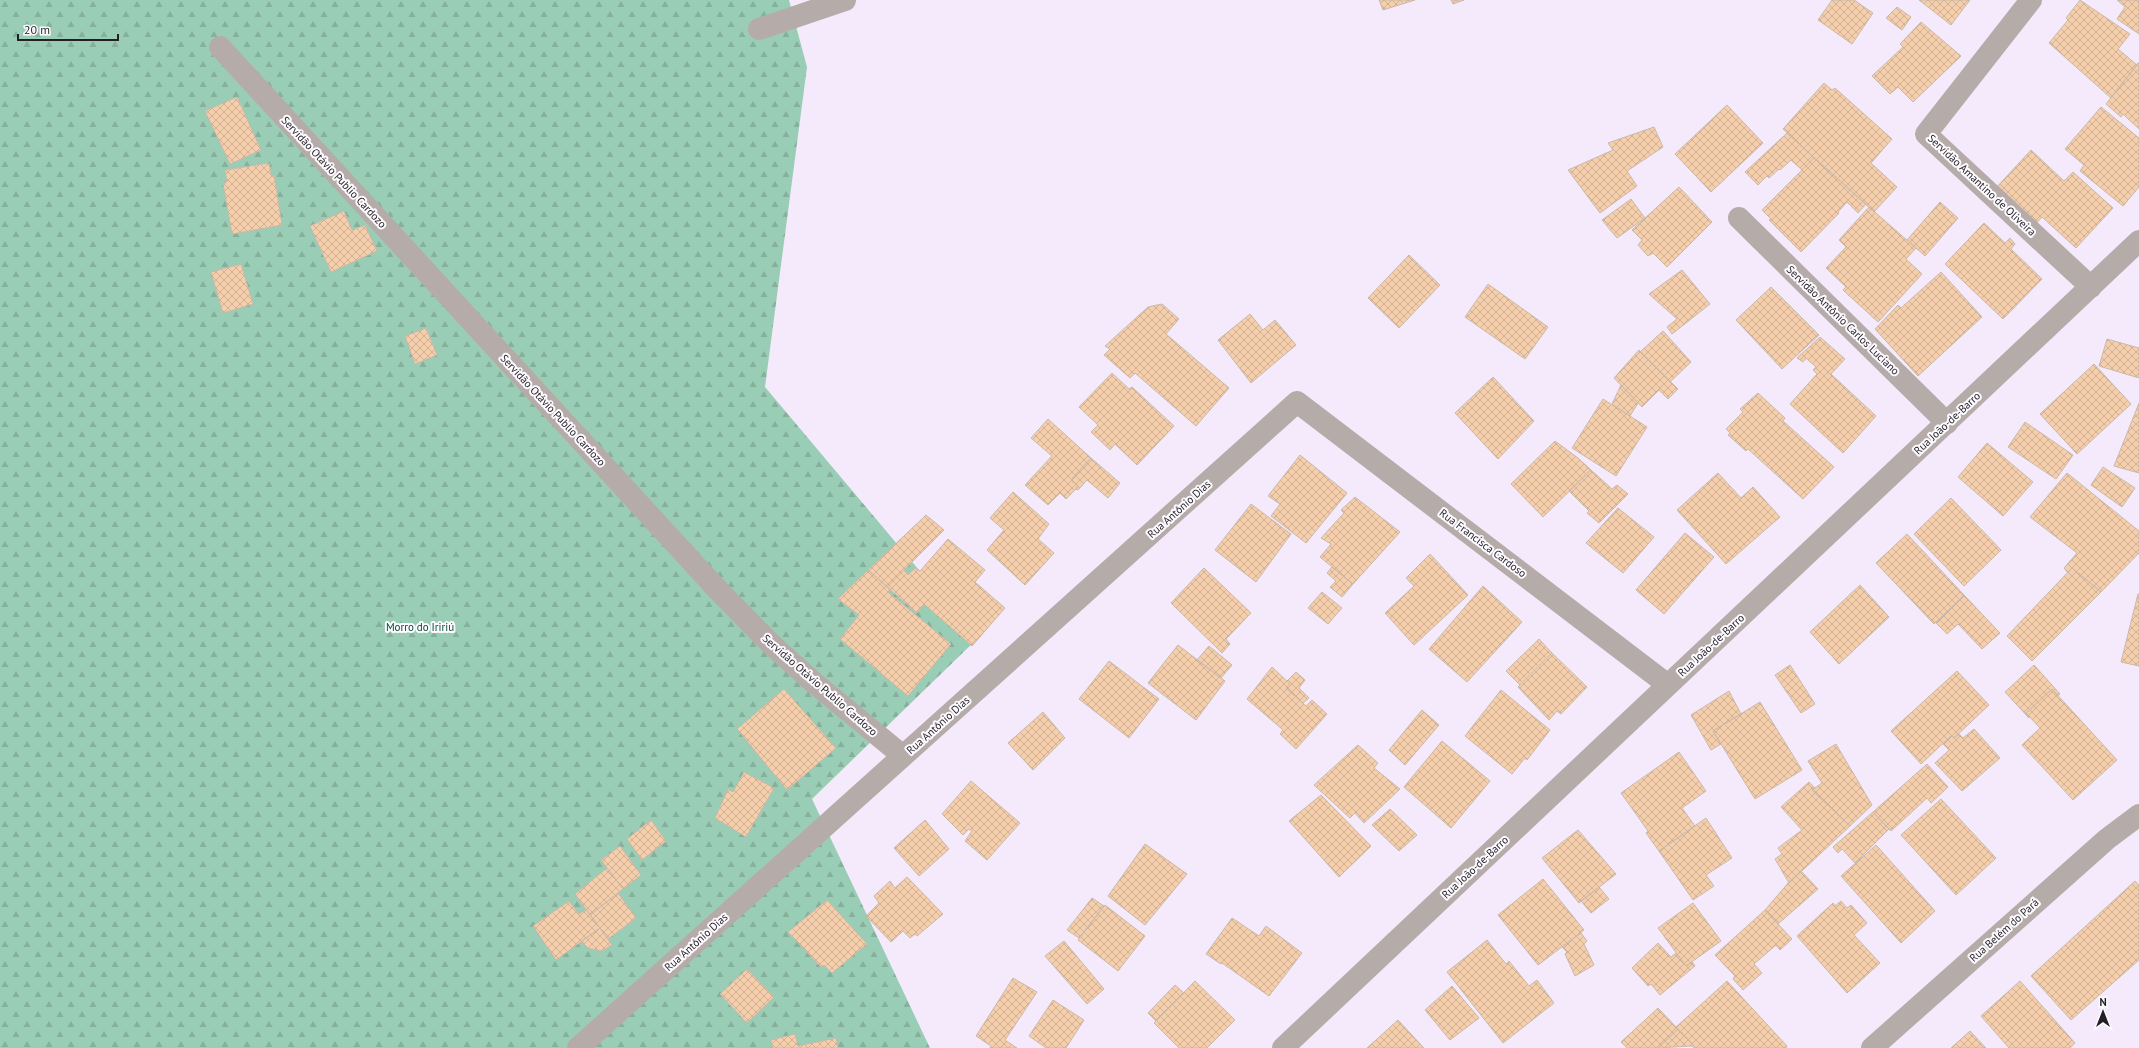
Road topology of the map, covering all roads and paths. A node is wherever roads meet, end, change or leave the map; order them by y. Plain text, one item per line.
1 (845, 0) edge
2 (2031, 0) edge
3 (759, 29) dead end
4 (220, 47) dead end
5 (1739, 218) dead end
6 (2139, 241) edge
7 (2091, 287) junction
8 (1297, 402) joint
9 (1947, 423) junction
10 (1668, 685) junction
11 (903, 756) junction
12 (2139, 815) edge
13 (578, 1048) edge
14 (1283, 1048) edge
15 (1872, 1048) edge

1 - 3 street
2 - 7 street, Servidão Amantino de Oliveira
4 - 11 street, Servidão Otávio Publio Cardozo
5 - 9 street, Servidão Antônio Carlos Luciano
6 - 7 street, Rua João-de-Barro
7 - 9 street, Rua João-de-Barro
8 - 10 street, Rua Francisca Cardoso
8 - 11 street, Rua Antônio Dias
9 - 10 street, Rua João-de-Barro
10 - 14 street, Rua João-de-Barro
11 - 13 street, Rua Antônio Dias
12 - 15 street, Rua Belém do Pará

